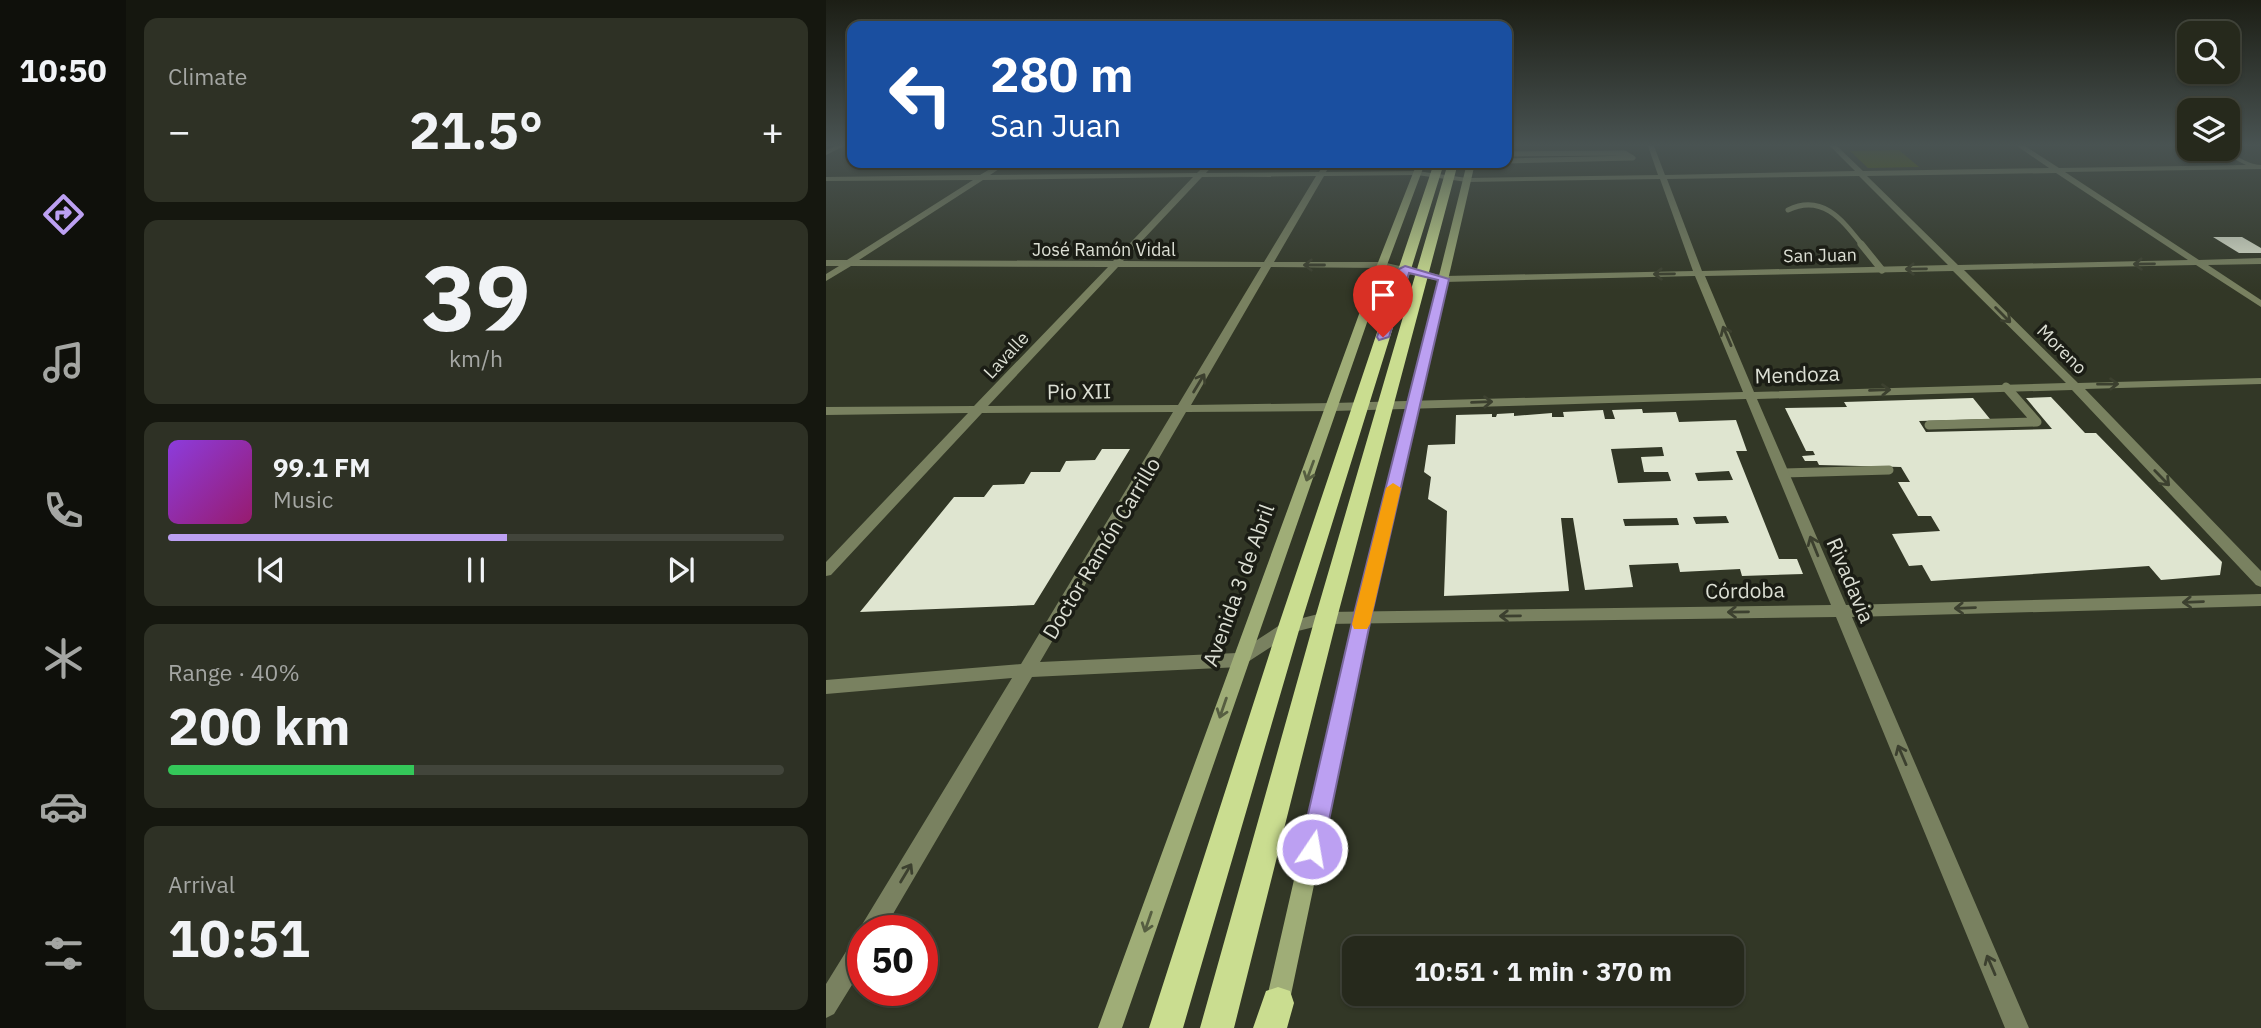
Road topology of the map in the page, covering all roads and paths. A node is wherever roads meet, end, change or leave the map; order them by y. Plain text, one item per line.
1 (954, 194) edge
2 (1182, 194) edge
3 (1310, 194) edge
4 (1409, 194) edge
5 (1429, 194) edge
6 (1445, 194) edge
7 (1464, 194) edge
8 (1670, 194) edge
9 (1882, 194) edge
10 (2092, 194) edge
11 (1788, 210) dead end
12 (2261, 261) edge
13 (826, 263) edge
14 (847, 263) junction
15 (2198, 263) junction
16 (1269, 264) junction
17 (1113, 265) junction
18 (1382, 265) junction
19 (1956, 268) junction
20 (1405, 269) junction
21 (1882, 270) junction
22 (1422, 273) junction
23 (1699, 274) junction
24 (826, 278) edge
25 (1444, 279) junction
26 (2261, 304) edge
27 (2261, 380) edge
28 (2073, 384) junction
29 (2006, 387) junction
30 (1752, 394) junction
31 (1386, 405) junction
32 (1413, 405) junction
33 (1362, 406) junction
34 (1333, 407) junction
35 (1184, 408) junction
36 (826, 411) edge
37 (978, 411) junction
38 (1929, 425) dead end
39 (1889, 470) dead end
40 (1784, 473) junction
41 (826, 571) edge
42 (2261, 581) edge
43 (2261, 600) edge
44 (1841, 611) junction
45 (1326, 618) junction
46 (1362, 618) junction
47 (1290, 627) junction
48 (1240, 660) junction
49 (1028, 670) junction
50 (826, 687) edge
51 (881, 915) edge
52 (847, 971) edge
53 (826, 1006) edge
54 (1273, 1019) edge
55 (1110, 1028) edge
56 (1166, 1028) edge
57 (1217, 1028) edge
58 (2017, 1028) edge

1 - 14 street
2 - 17 street, Lavalle
3 - 16 street, Doctor Ramón Carrillo
4 - 18 main road, Avenida 3 de Abril
5 - 20 highway
6 - 22 highway
7 - 25 main road
8 - 23 street, Rivadavia
9 - 19 street, Moreno
10 - 15 street
11 - 21 lane
12 - 15 street, San Juan
13 - 14 street, José Ramón Vidal
14 - 17 street, José Ramón Vidal
14 - 24 street
15 -> 19 street, San Juan
15 - 26 street
16 - 17 street, José Ramón Vidal
18 -> 16 street, José Ramón Vidal
35 -> 16 street, Doctor Ramón Carrillo
17 - 37 street, Lavalle
18 - 20 street, San Juan
18 - 34 main road, Avenida 3 de Abril
19 -> 21 street, San Juan
19 -> 28 street, Moreno
20 - 22 street, San Juan
20 - 33 highway
21 - 23 street, San Juan
22 - 25 street, San Juan
22 - 31 highway
23 -> 25 street, San Juan
30 -> 23 street, Rivadavia
25 - 32 main road
28 -> 27 street, Mendoza
28 - 29 street, Mendoza
28 -> 42 street, Moreno
30 -> 29 street, Mendoza
29 - 38 lane
32 -> 30 street, Mendoza
30 - 40 street, Rivadavia
31 - 32 street, Mendoza
31 - 33 street, Mendoza
31 - 45 highway
32 - 46 main road
33 - 34 street, Mendoza
33 - 47 highway
34 - 35 street, Pio XII
34 -> 48 main road, Avenida 3 de Abril
35 - 37 street, Pio XII
35 - 49 street, Doctor Ramón Carrillo
36 - 37 street, Pio XII
37 - 41 street, Lavalle
39 - 40 lane
44 -> 40 street, Rivadavia
43 -> 44 street, Córdoba
44 -> 46 street, Córdoba
58 -> 44 street, Rivadavia
45 - 46 street, Córdoba
45 - 47 street, Córdoba
45 - 57 highway
46 - 54 main road
47 - 48 street, Córdoba
47 - 56 highway
48 - 49 street
48 -> 55 main road, Avenida 3 de Abril
49 - 50 street
51 -> 49 street, Doctor Ramón Carrillo
52 - 53 street

